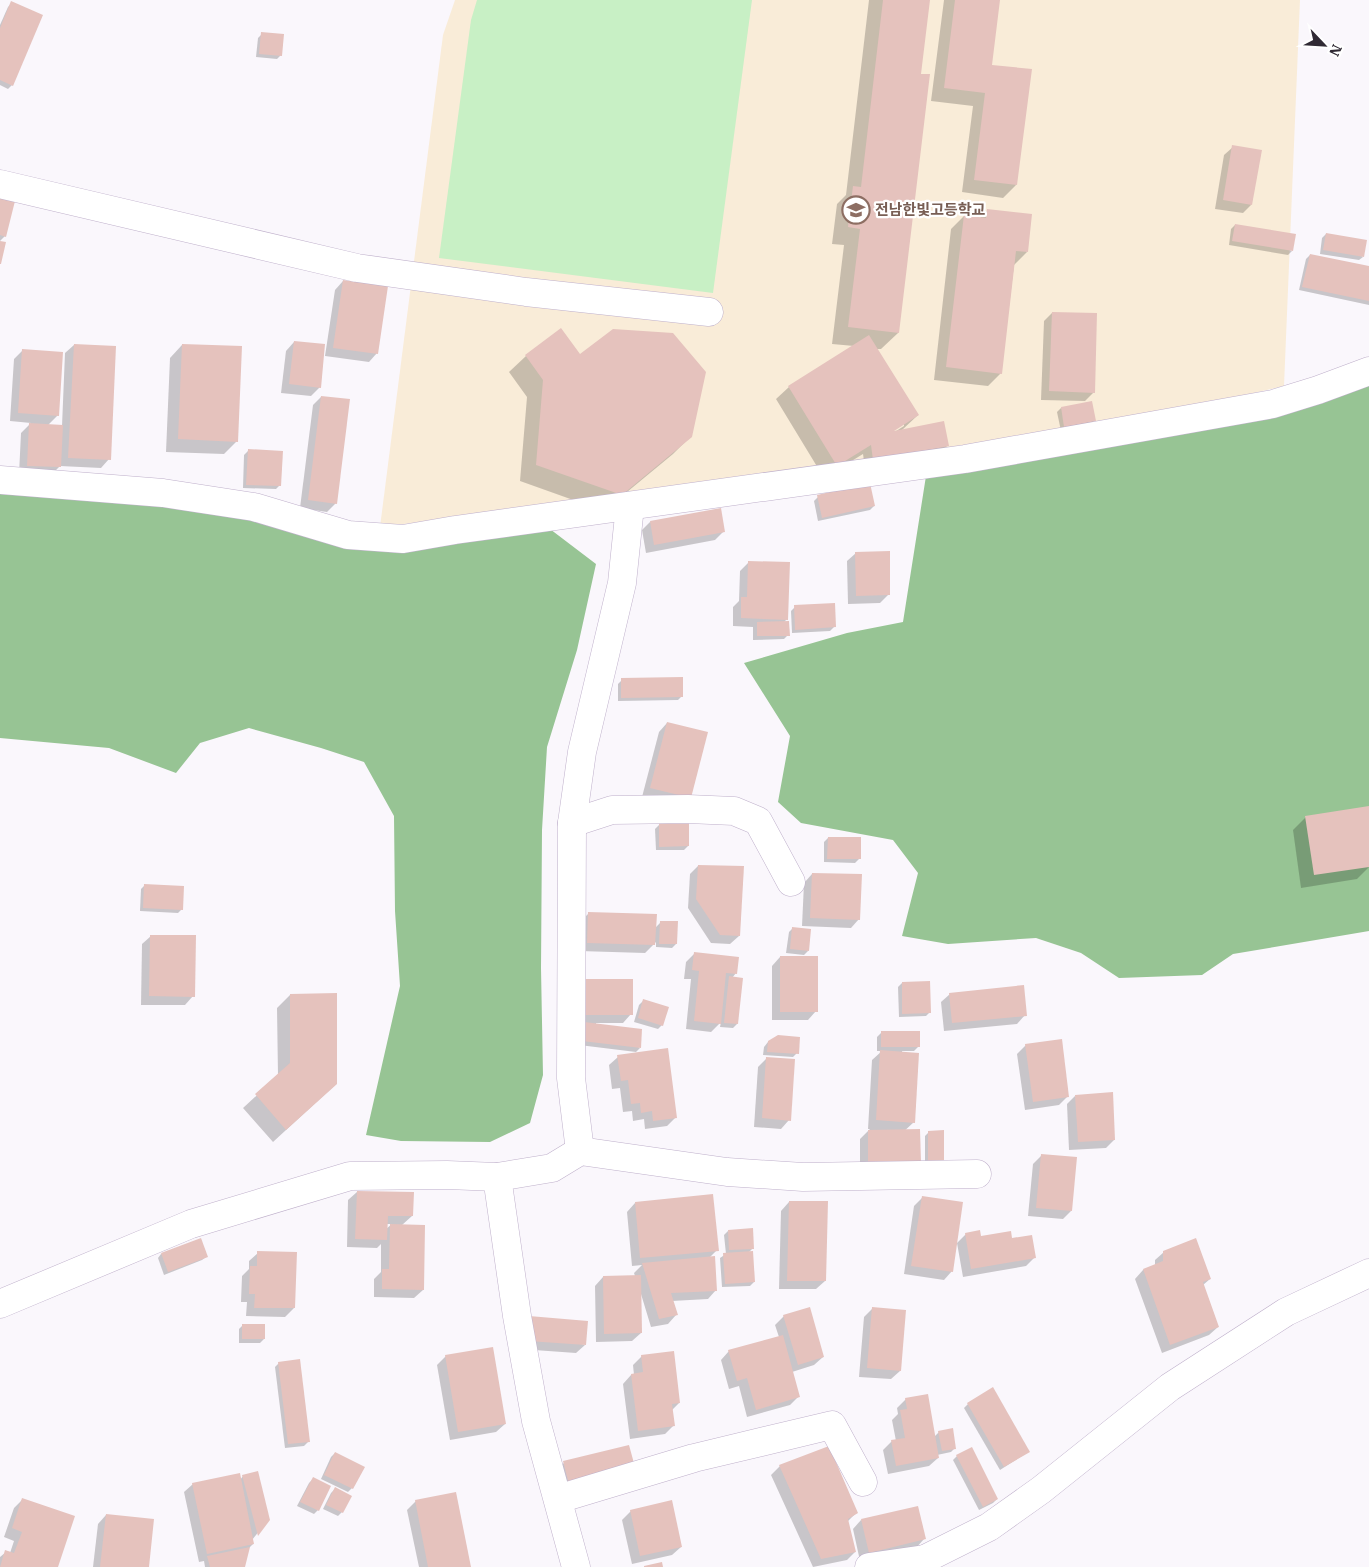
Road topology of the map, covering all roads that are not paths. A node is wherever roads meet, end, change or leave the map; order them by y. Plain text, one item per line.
1 (0, 184) edge
2 (709, 312) dead end
3 (1369, 371) edge
4 (0, 480) edge
5 (630, 506) junction
6 (572, 823) junction
7 (791, 882) dead end
8 (580, 1151) junction
9 (977, 1174) dead end
10 (497, 1177) junction
11 (1369, 1273) edge
12 (0, 1304) edge
13 (863, 1482) dead end
14 (558, 1499) junction
15 (924, 1563) edge
16 (576, 1567) edge
17 (869, 1567) edge

1 - 2 street
3 - 5 street
4 - 5 street
5 - 6 street
6 - 7 street
6 - 8 street
8 - 9 street
8 - 10 street
10 - 12 street
10 - 14 street
11 - 15 street
13 - 14 street
14 - 16 street
15 - 17 street

